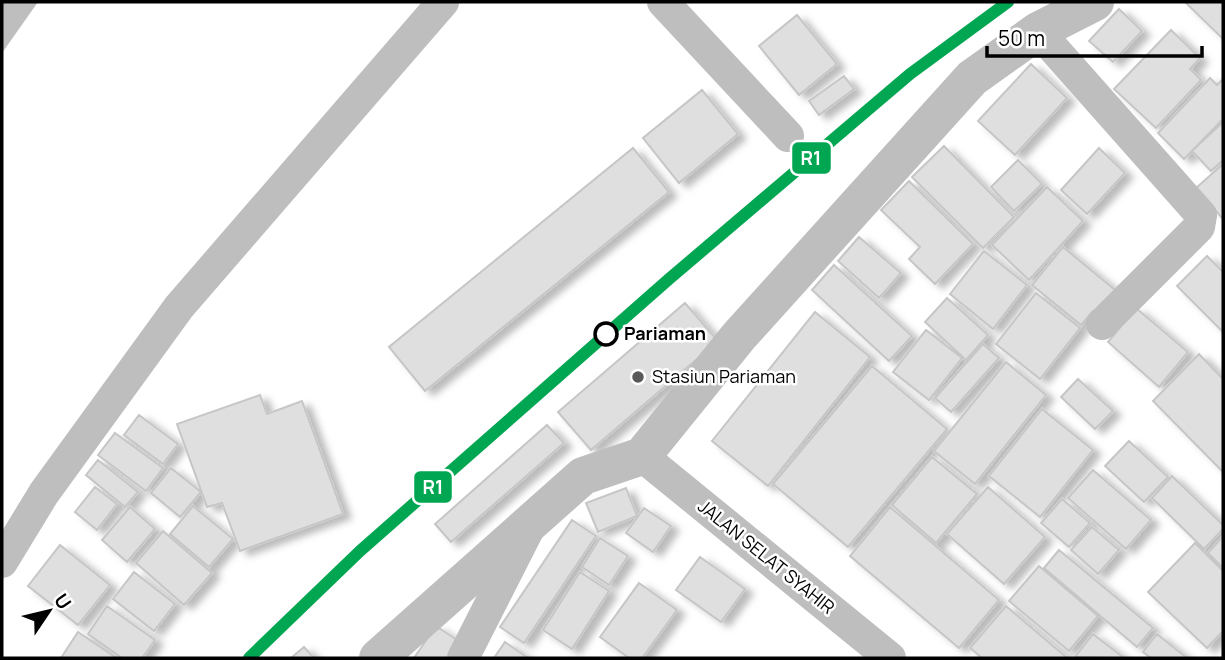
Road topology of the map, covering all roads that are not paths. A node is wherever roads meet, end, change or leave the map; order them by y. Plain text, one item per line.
1 (443, 2) edge
2 (663, 2) edge
3 (1095, 2) edge
4 (1038, 31) junction
5 (788, 136) dead end
6 (1102, 324) dead end
7 (642, 456) junction
8 (531, 525) junction
9 (2, 562) edge
10 (378, 658) edge
11 (463, 658) edge
12 (890, 658) edge

1 - 9 street
2 - 5 street
3 - 4 street
4 - 6 street
4 - 7 street
7 - 8 street
7 - 12 street, JALAN SELAT SYAHIR
8 - 10 street
8 - 11 street

